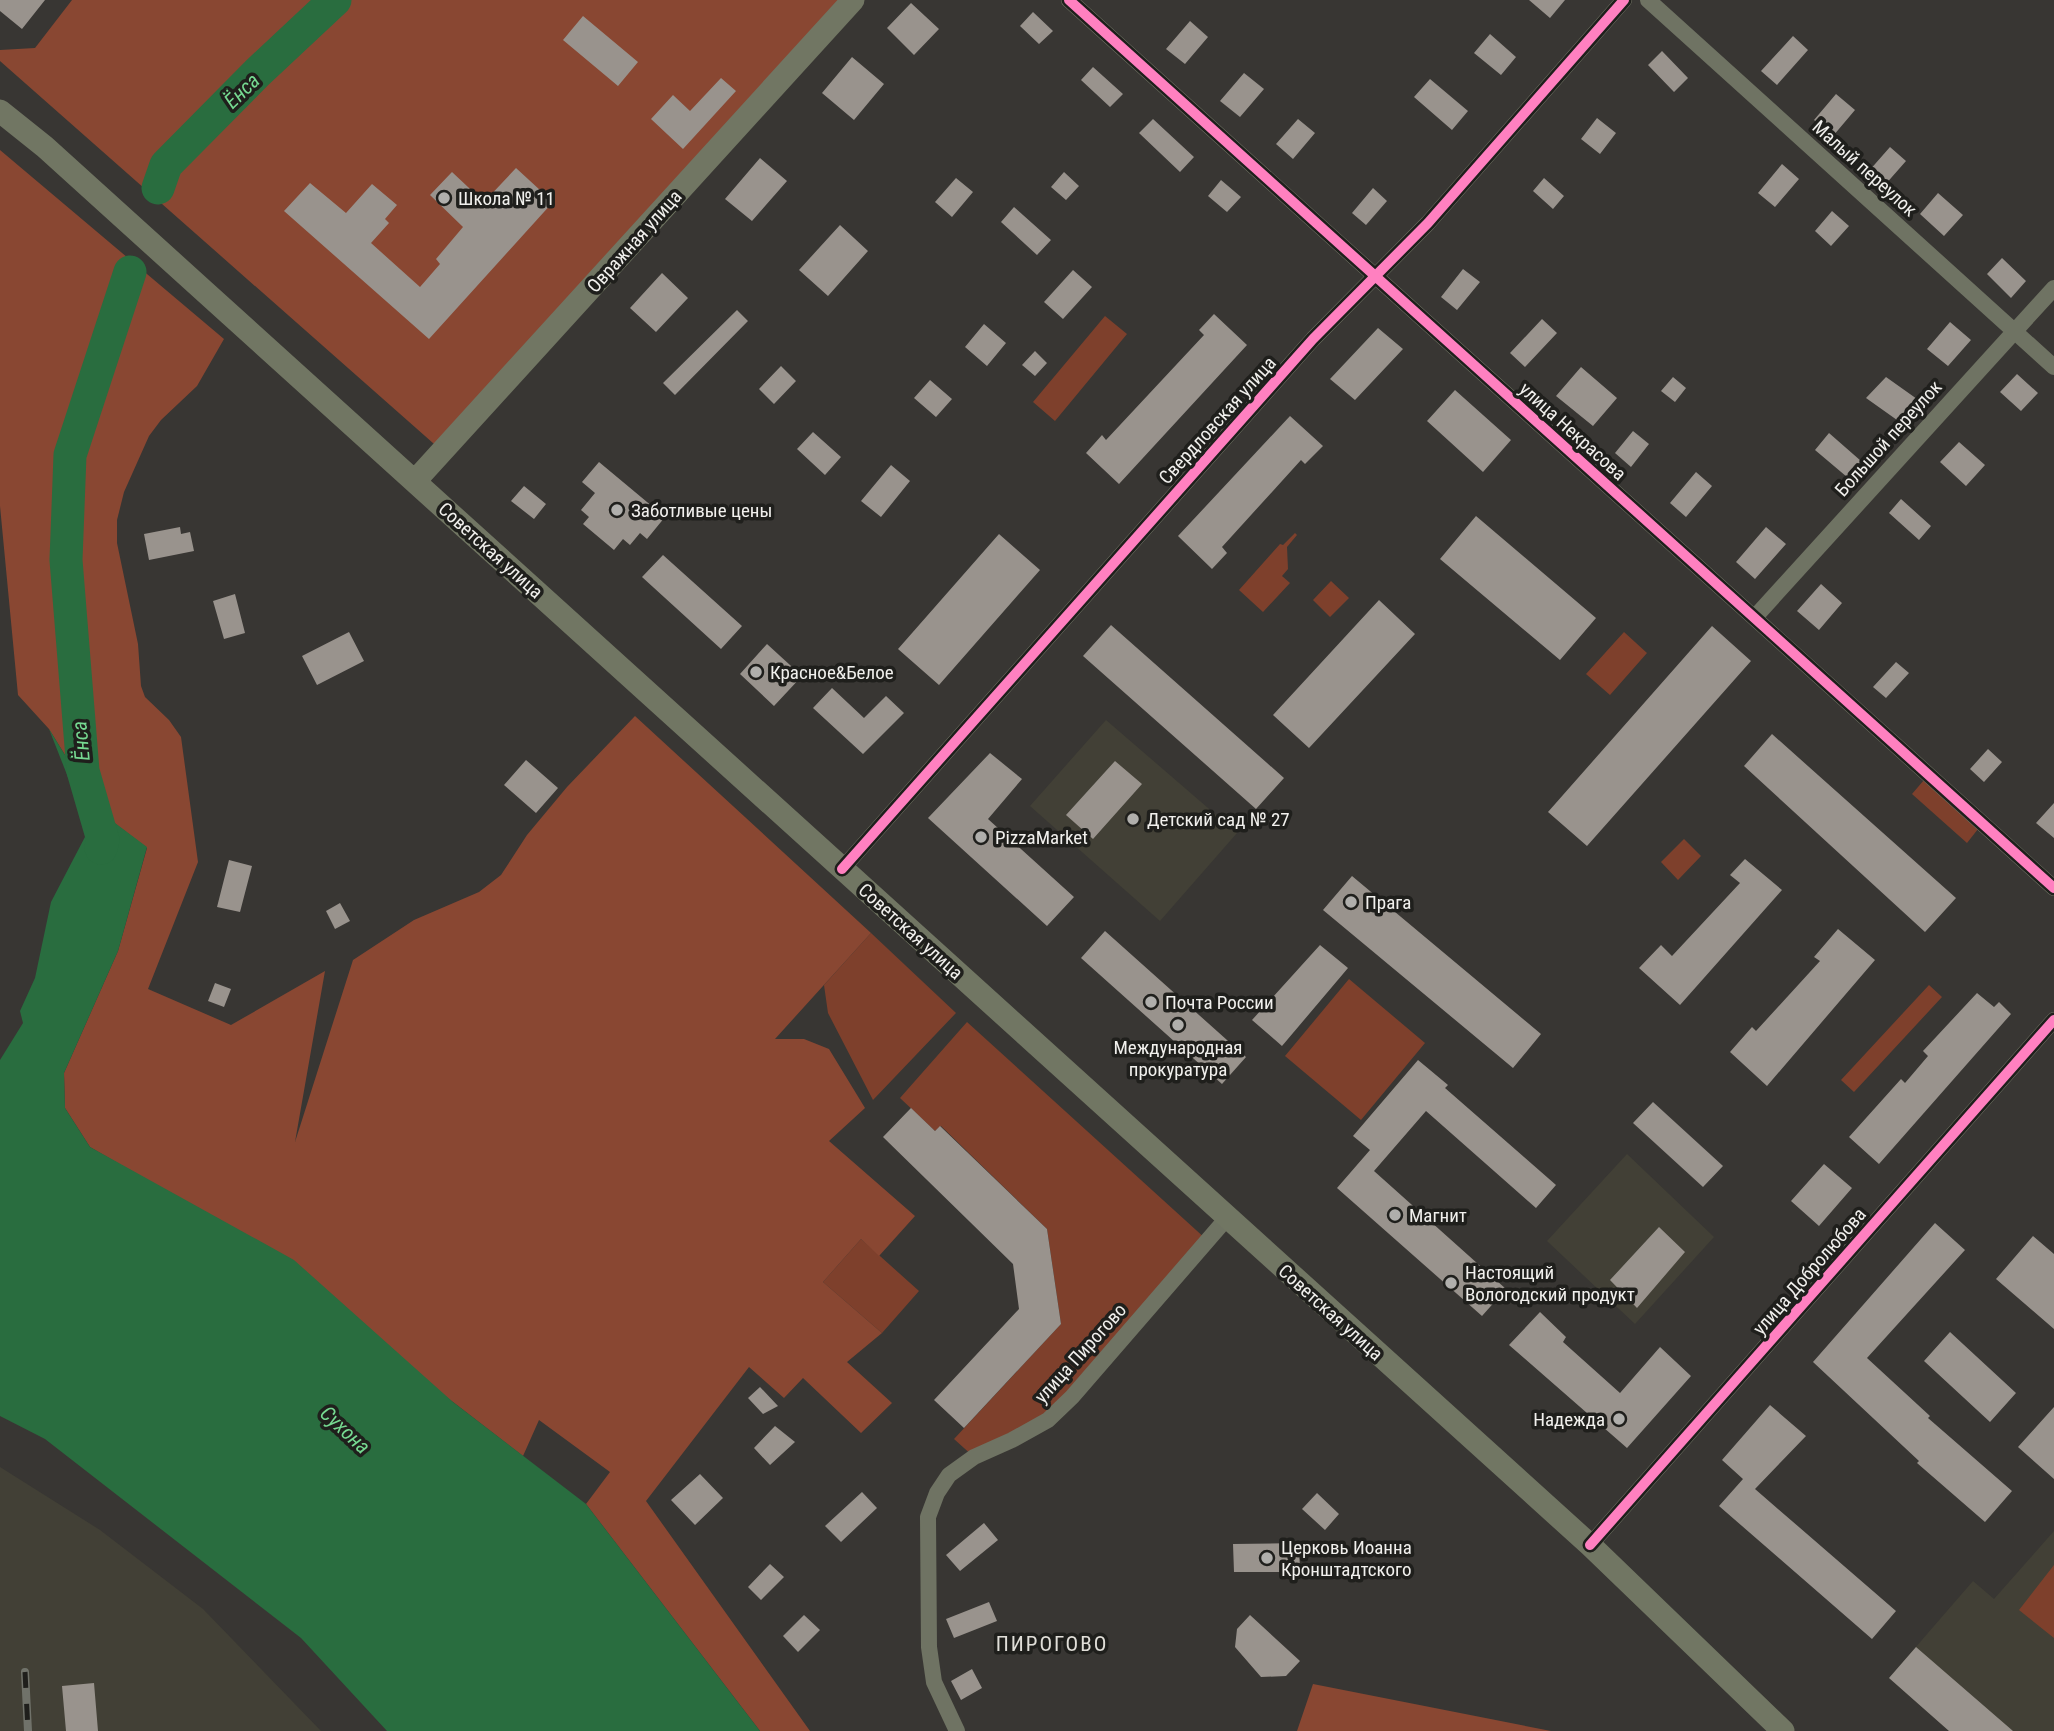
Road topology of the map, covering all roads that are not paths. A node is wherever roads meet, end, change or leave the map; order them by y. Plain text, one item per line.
1 (853, 0) edge
2 (1069, 0) edge
3 (1624, 0) edge
4 (1648, 0) edge
5 (0, 111) edge
6 (1374, 276) junction
7 (2054, 288) edge
8 (2014, 331) junction
9 (2054, 367) edge
10 (415, 481) junction
11 (1755, 617) junction
12 (842, 869) junction
13 (2054, 888) edge
14 (2054, 1020) edge
15 (1227, 1218) junction
16 (1590, 1545) junction
17 (957, 1731) edge
18 (1783, 1731) edge

1 - 10 main road, Овражная улица
2 - 6 street, улица Некрасова
3 - 6 street, Свердловская улица
4 - 8 street, Малый переулок
5 - 10 main road, Советская улица
6 - 11 street, улица Некрасова
6 - 12 street, Свердловская улица
7 - 8 street, Большой переулок
8 - 9 street, Малый переулок
8 - 11 street, Большой переулок
10 - 12 main road, Советская улица
11 - 13 street, улица Некрасова
12 - 15 main road, Советская улица
14 - 16 street, улица Добролюбова
15 - 16 main road, Советская улица
15 - 17 street, улица Пирогово
16 - 18 main road, Советская улица

